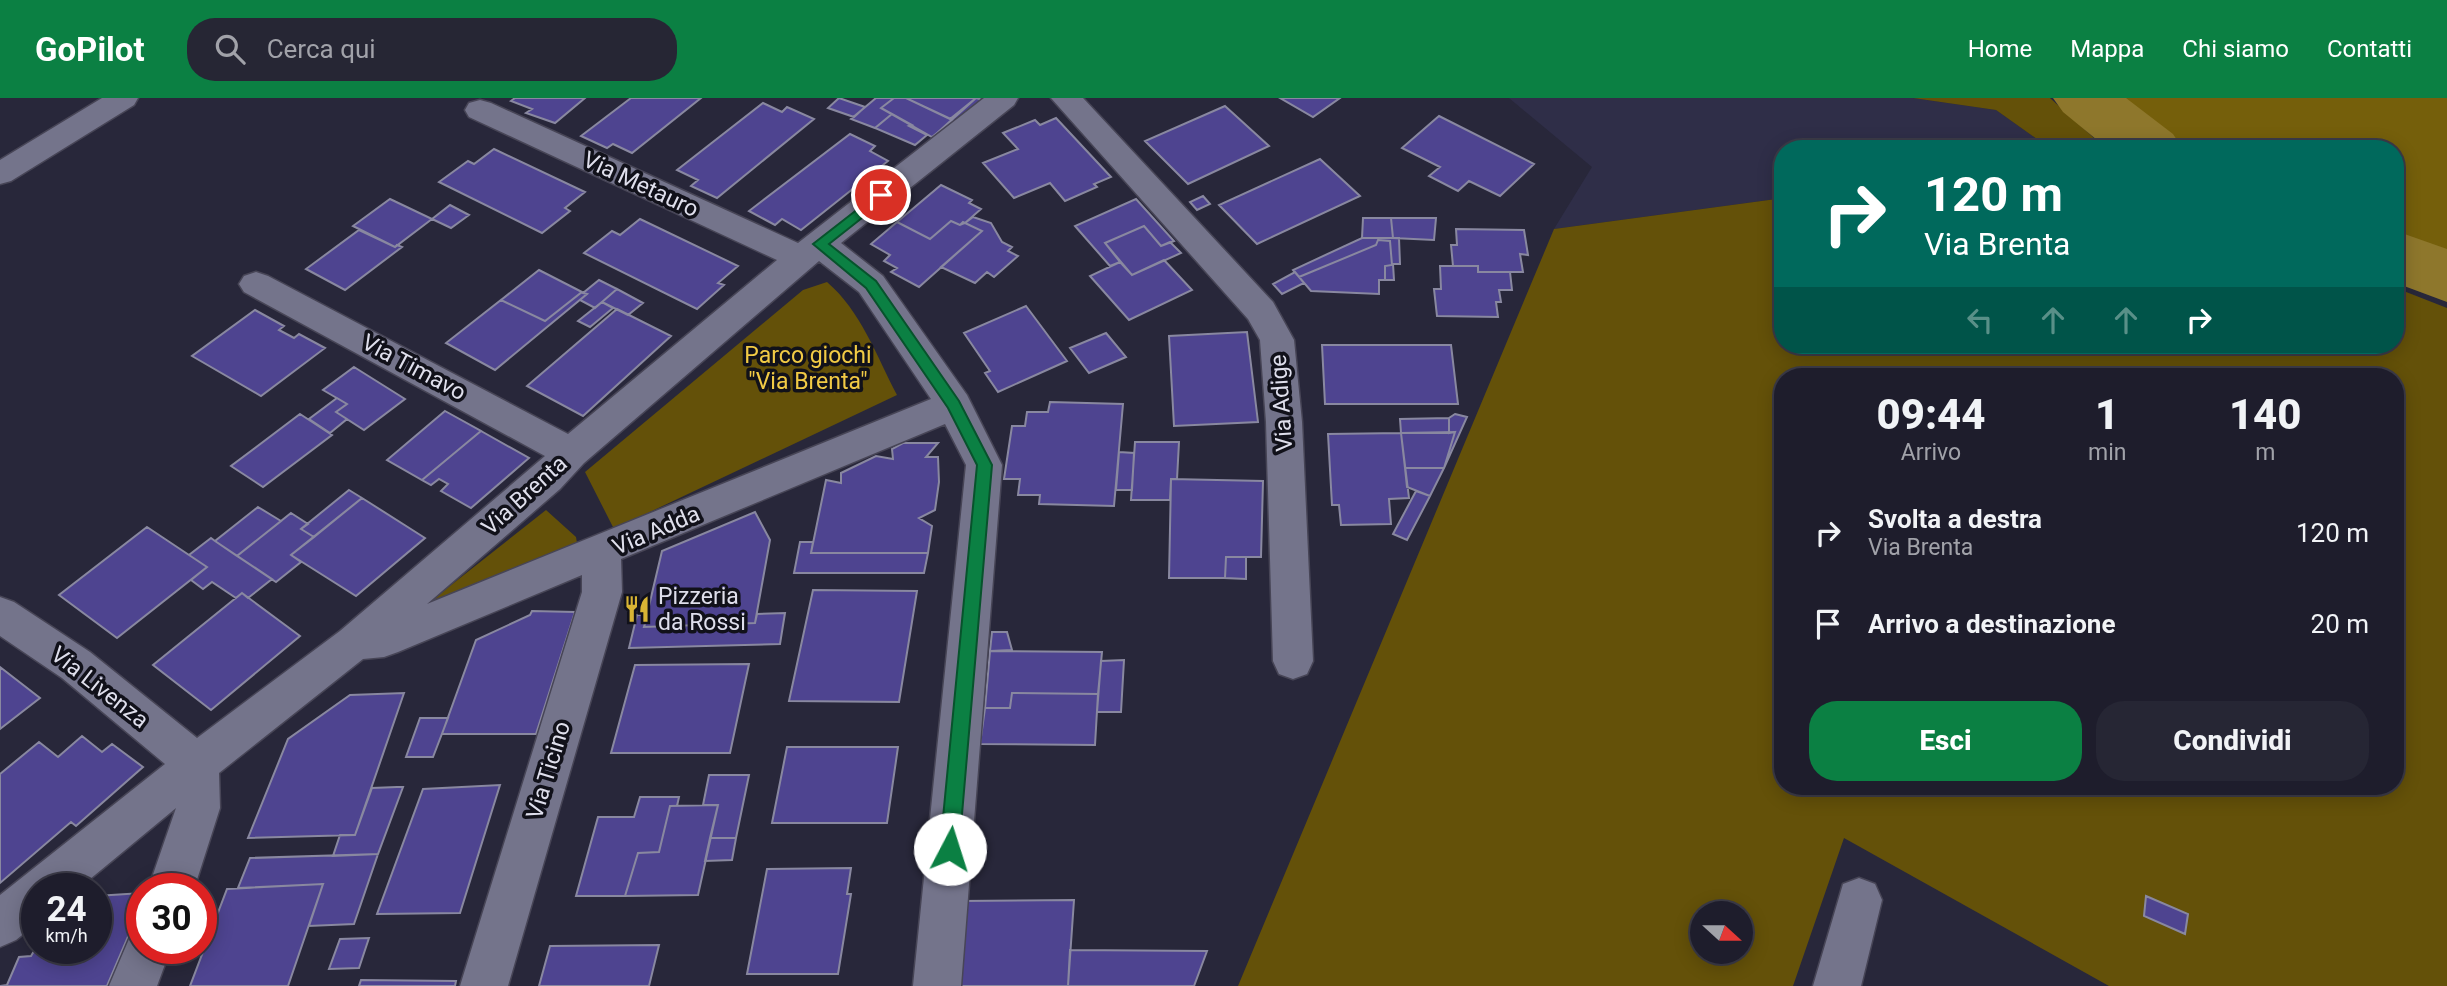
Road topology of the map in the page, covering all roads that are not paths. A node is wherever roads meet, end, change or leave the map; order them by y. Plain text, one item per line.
1 (123, 98) edge
2 (1003, 98) edge
3 (1066, 98) edge
4 (480, 110) dead end
5 (0, 174) edge
6 (811, 251) junction
7 (256, 284) dead end
8 (954, 405) junction
9 (570, 453) junction
10 (601, 553) junction
11 (0, 614) edge
12 (354, 642) junction
13 (1293, 661) dead end
14 (197, 764) junction
15 (63, 873) edge
16 (176, 873) edge
17 (1858, 900) dead end
18 (21, 907) edge
19 (0, 924) edge
20 (142, 964) edge
21 (133, 986) edge
22 (484, 986) edge
23 (937, 986) edge
24 (1837, 986) edge

1 - 5 street
2 - 6 street, Via Brenta
3 - 13 street, Via Adige
4 - 6 street, Via Metauro
6 - 8 street, Via Metauro
6 - 9 street, Via Brenta
7 - 9 street, Via Timavo
8 - 10 street, Via Adda
8 - 23 street, Via Metauro
9 - 12 street, Via Brenta
10 - 12 street, Via Adda
10 - 22 street, Via Ticino
11 - 14 street, Via Livenza
12 - 14 street, Via Brenta
14 - 15 street, Via Brenta
14 - 16 street
17 - 24 street
18 - 19 street
20 - 21 street

